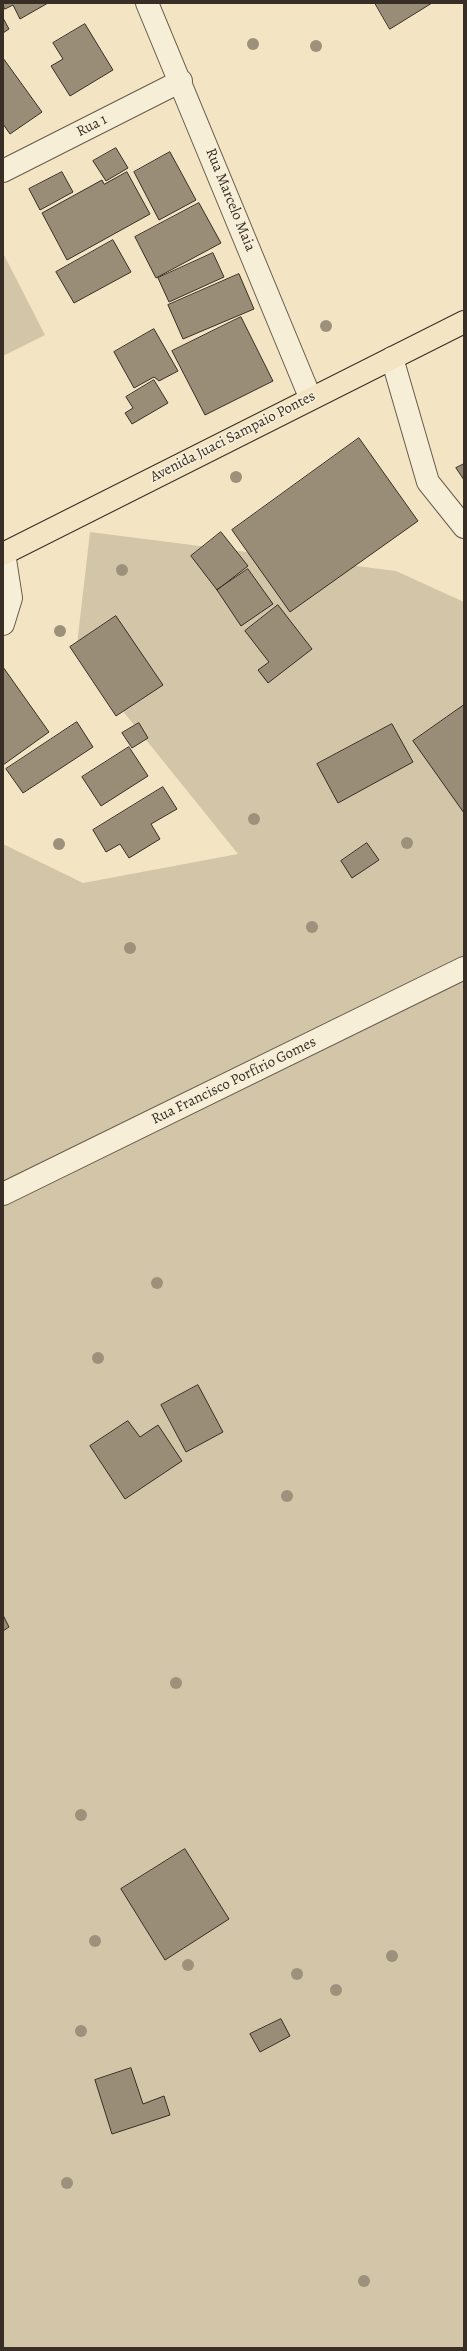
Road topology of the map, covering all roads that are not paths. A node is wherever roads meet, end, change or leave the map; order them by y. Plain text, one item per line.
1 (148, 3) edge
2 (181, 81) junction
3 (3, 171) edge
4 (464, 322) edge
5 (392, 358) junction
6 (310, 397) junction
7 (464, 527) edge
8 (4, 553) edge
9 (3, 624) edge
10 (464, 968) edge
11 (3, 1194) edge

1 - 2 street, Rua Marcelo Maia
2 - 3 street, Rua 1
2 - 6 street, Rua Marcelo Maia
4 - 5 main road, Avenida Juaci Sampaio Pontes
5 - 6 main road, Avenida Juaci Sampaio Pontes
5 - 7 street
6 - 8 main road, Avenida Juaci Sampaio Pontes
8 - 9 street
10 - 11 street, Rua Francisco Porfírio Gomes

